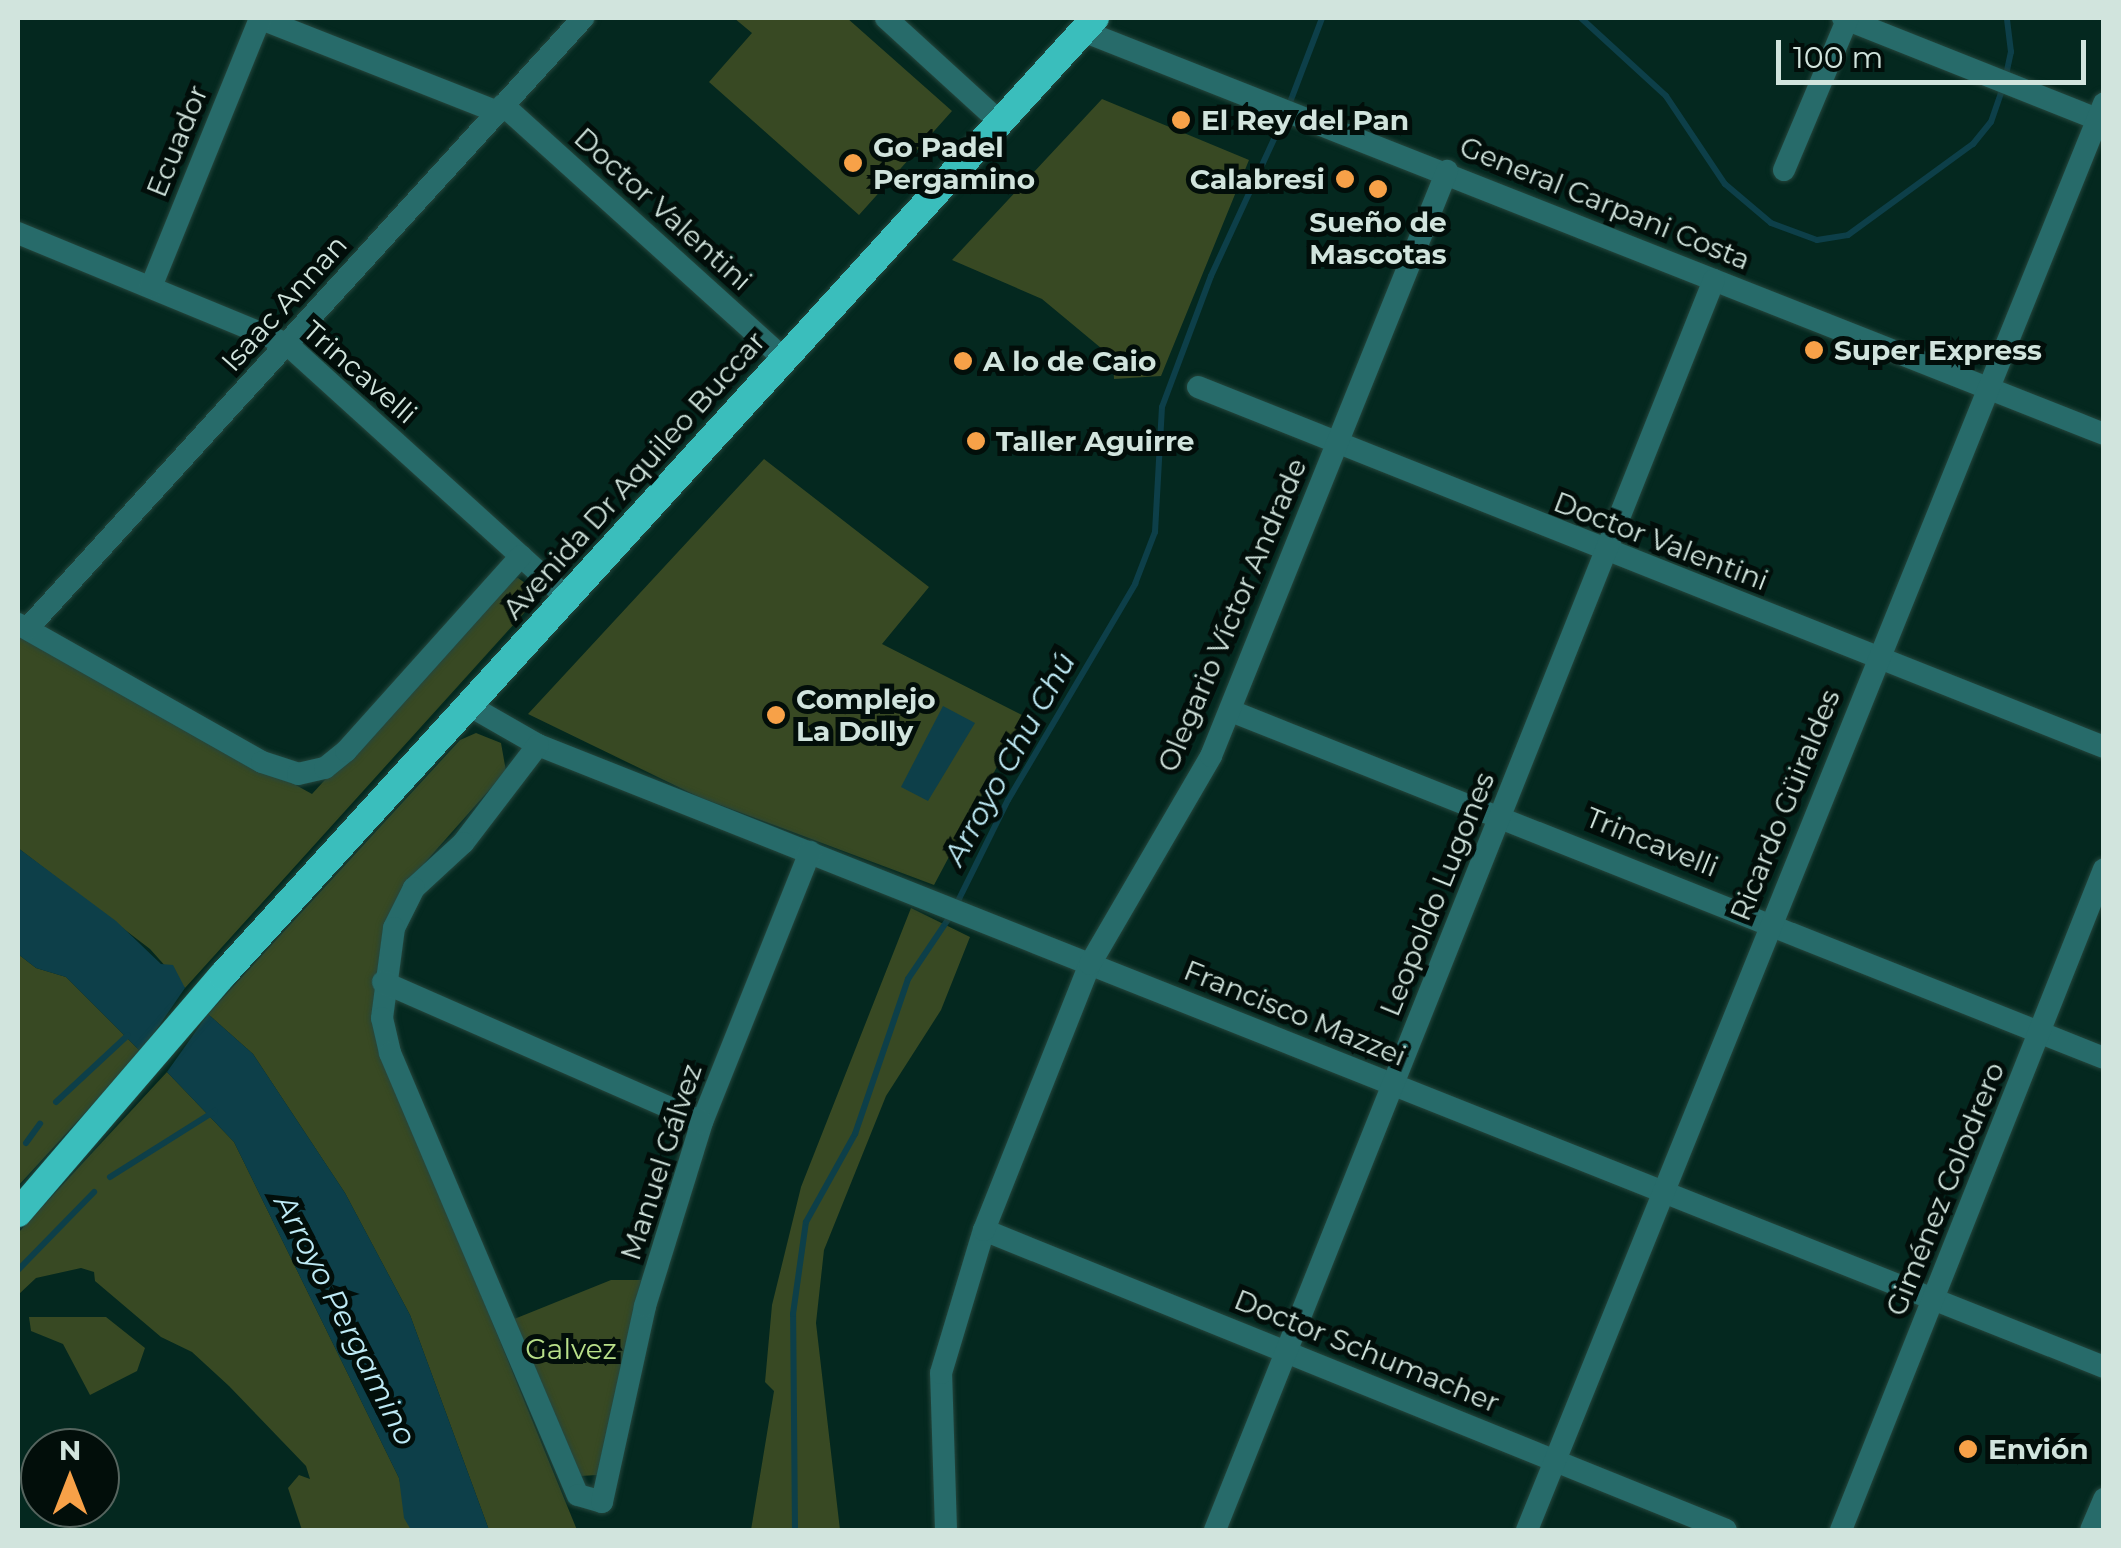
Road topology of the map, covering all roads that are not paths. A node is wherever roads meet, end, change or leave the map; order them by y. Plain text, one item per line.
1 (260, 18) edge
2 (583, 18) edge
3 (886, 18) edge
4 (1846, 18) edge
5 (1089, 24) edge
6 (500, 109) junction
7 (2101, 115) edge
8 (1002, 123) junction
9 (1784, 170) dead end
10 (1447, 171) junction
11 (18, 233) edge
12 (1714, 280) junction
13 (151, 287) junction
14 (287, 344) junction
15 (783, 358) junction
16 (1985, 387) junction
17 (1198, 388) dead end
18 (2104, 434) edge
19 (1337, 444) junction
20 (1607, 553) junction
21 (521, 556) junction
22 (567, 598) junction
23 (23, 626) edge
24 (1876, 657) junction
25 (470, 706) junction
26 (1231, 710) junction
27 (538, 744) junction
28 (2104, 747) edge
29 (1502, 814) junction
30 (810, 852) junction
31 (2104, 870) edge
32 (1771, 922) junction
33 (1090, 964) junction
34 (383, 982) junction
35 (2040, 1032) junction
36 (2104, 1058) edge
37 (1392, 1083) junction
38 (702, 1122) junction
39 (1663, 1190) junction
40 (18, 1213) edge
41 (984, 1230) junction
42 (1933, 1300) junction
43 (1286, 1350) junction
44 (2104, 1367) edge
45 (1555, 1460) junction
46 (2104, 1499) edge
47 (2096, 1529) edge
48 (946, 1530) edge
49 (1215, 1530) edge
50 (1527, 1530) edge
51 (1726, 1530) edge
52 (1841, 1530) edge

1 - 6 street, Doctor Valentini
1 - 13 street, Ecuador
2 - 6 street, Isaac Annan
3 - 8 street
4 - 7 street
4 - 9 street
5 - 8 highway, Avenida Dr Aquileo Buccar
5 - 10 street, General Carpani Costa
6 - 14 street, Isaac Annan
6 - 15 street, Doctor Valentini
7 - 16 street, Ricardo Güiraldes
8 - 15 highway, Avenida Dr Aquileo Buccar
10 - 12 street, General Carpani Costa
10 - 19 street, Olegario Víctor Andrade
11 - 13 street, Trincavelli
12 - 16 street, General Carpani Costa
12 - 20 street, Leopoldo Lugones
13 - 14 street, Trincavelli
14 - 21 street, Trincavelli
14 - 23 street, Isaac Annan
15 - 22 highway, Avenida Dr Aquileo Buccar
16 - 18 street, General Carpani Costa
16 - 24 street, Ricardo Güiraldes
17 - 19 street, Doctor Valentini
19 - 20 street, Doctor Valentini
19 - 26 street, Olegario Víctor Andrade
20 - 24 street, Doctor Valentini
20 - 29 street, Leopoldo Lugones
21 - 22 street, Trincavelli
21 - 23 street
22 - 25 highway, Avenida Dr Aquileo Buccar
24 - 28 street, Doctor Valentini
24 - 32 street, Ricardo Güiraldes
25 - 27 street, Francisco Mazzei
25 - 40 highway, Avenida Dr Aquileo Buccar
26 - 29 street, Trincavelli
26 - 33 street, Olegario Víctor Andrade
27 - 30 street, Francisco Mazzei
27 - 34 street
29 - 32 street, Trincavelli
29 - 37 street, Leopoldo Lugones
30 - 33 street, Francisco Mazzei
30 - 38 street, Manuel Gálvez
31 - 35 street, Giménez Colodrero
32 - 35 street, Trincavelli
32 - 39 street, Ricardo Güiraldes
33 - 37 street, Francisco Mazzei
33 - 41 street, Olegario Víctor Andrade
34 - 38 street
34 - 38 street, Manuel Gálvez
35 - 36 street, Trincavelli
35 - 42 street, Giménez Colodrero
37 - 39 street, Francisco Mazzei
37 - 43 street, Leopoldo Lugones
39 - 42 street, Francisco Mazzei
39 - 45 street, Ricardo Güiraldes
41 - 43 street, Doctor Schumacher
41 - 48 street, Olegario Víctor Andrade
42 - 44 street, Francisco Mazzei
42 - 52 street, Giménez Colodrero
43 - 45 street, Doctor Schumacher
43 - 49 street, Leopoldo Lugones
45 - 50 street, Ricardo Güiraldes
45 - 51 street, Doctor Schumacher
46 - 47 street

